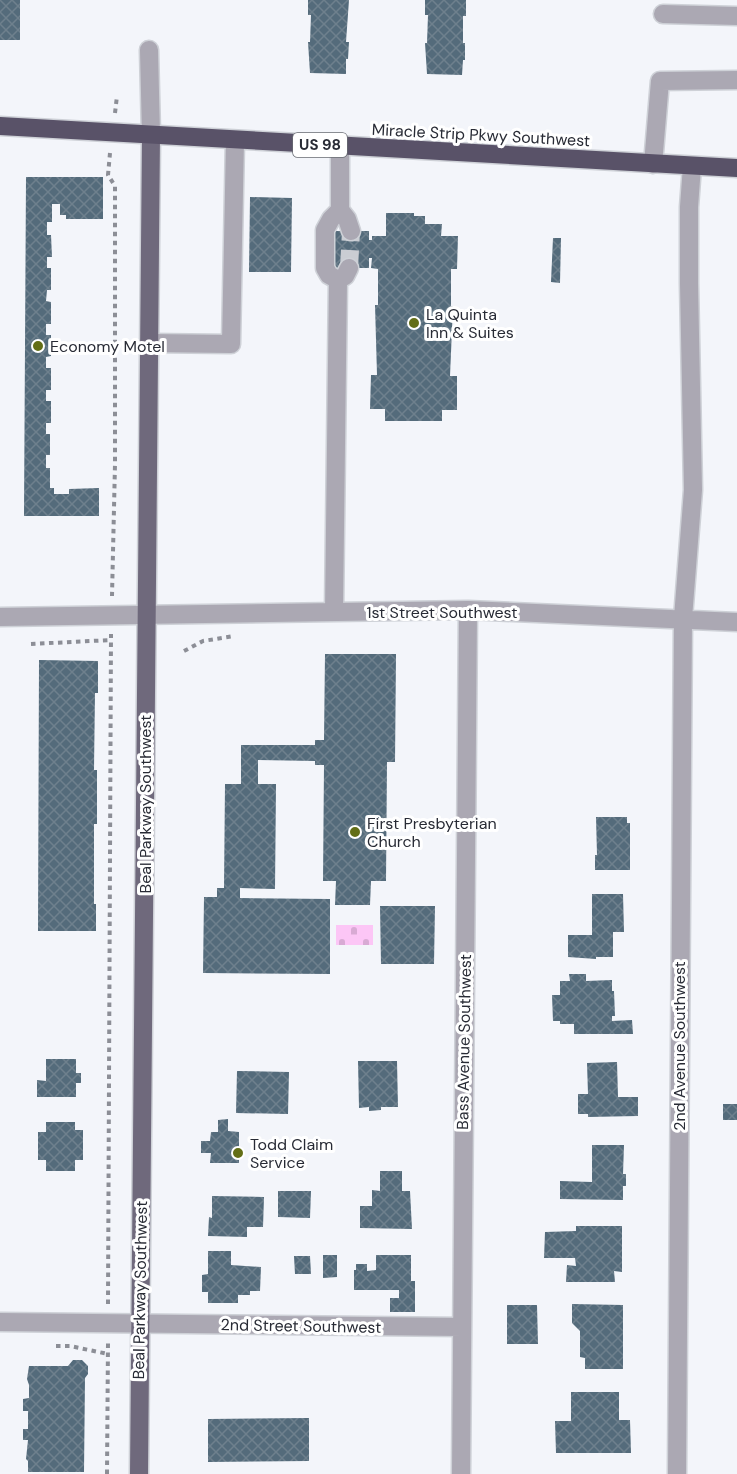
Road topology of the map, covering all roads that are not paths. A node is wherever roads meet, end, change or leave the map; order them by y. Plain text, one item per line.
1 (663, 14) dead end
2 (737, 16) edge
3 (149, 50) dead end
4 (737, 80) edge
5 (0, 126) edge
6 (151, 135) junction
7 (235, 140) junction
8 (340, 146) junction
9 (653, 164) junction
10 (692, 166) junction
11 (737, 168) edge
12 (340, 210) junction
13 (351, 231) tunnel mouth
14 (149, 343) junction
15 (468, 610) junction
16 (334, 612) junction
17 (147, 614) junction
18 (0, 617) edge
19 (683, 618) junction
20 (737, 622) edge
21 (0, 1322) edge
22 (140, 1324) junction
23 (462, 1328) junction
24 (139, 1474) edge
25 (461, 1474) edge
26 (676, 1474) edge

1 - 2 street
3 - 6 street
4 - 9 street
5 - 6 highway, US 98
6 - 7 highway, Miracle Strip Pkwy Southwest / US 98
6 - 14 main road, Beal Parkway Southwest
7 - 8 highway, Miracle Strip Pkwy Southwest / US 98
7 - 14 street
8 - 9 highway, Miracle Strip Pkwy Southwest / US 98
8 - 12 street
9 - 10 highway, Miracle Strip Pkwy Southwest / US 98
10 - 11 highway, Miracle Strip Pkwy Southwest / US 98
10 - 19 street, 2nd Avenue Southwest
12 - 13 street
12 - 16 street
14 - 17 main road, Beal Parkway Southwest
15 - 16 street, 1st Street Southwest
15 - 19 street, 1st Street Southwest
15 - 23 street, Bass Avenue Southwest
16 - 17 street, 1st Street Southwest
17 - 18 street, 1st Street Southwest
17 - 22 main road, Beal Parkway Southwest
19 - 20 street, 1st Street Southwest
19 - 26 street, 2nd Avenue Southwest
21 - 22 street, 2nd Street Southwest
22 - 23 street, 2nd Street Southwest
22 - 24 main road, Beal Parkway Southwest
23 - 25 street, Bass Avenue Southwest

